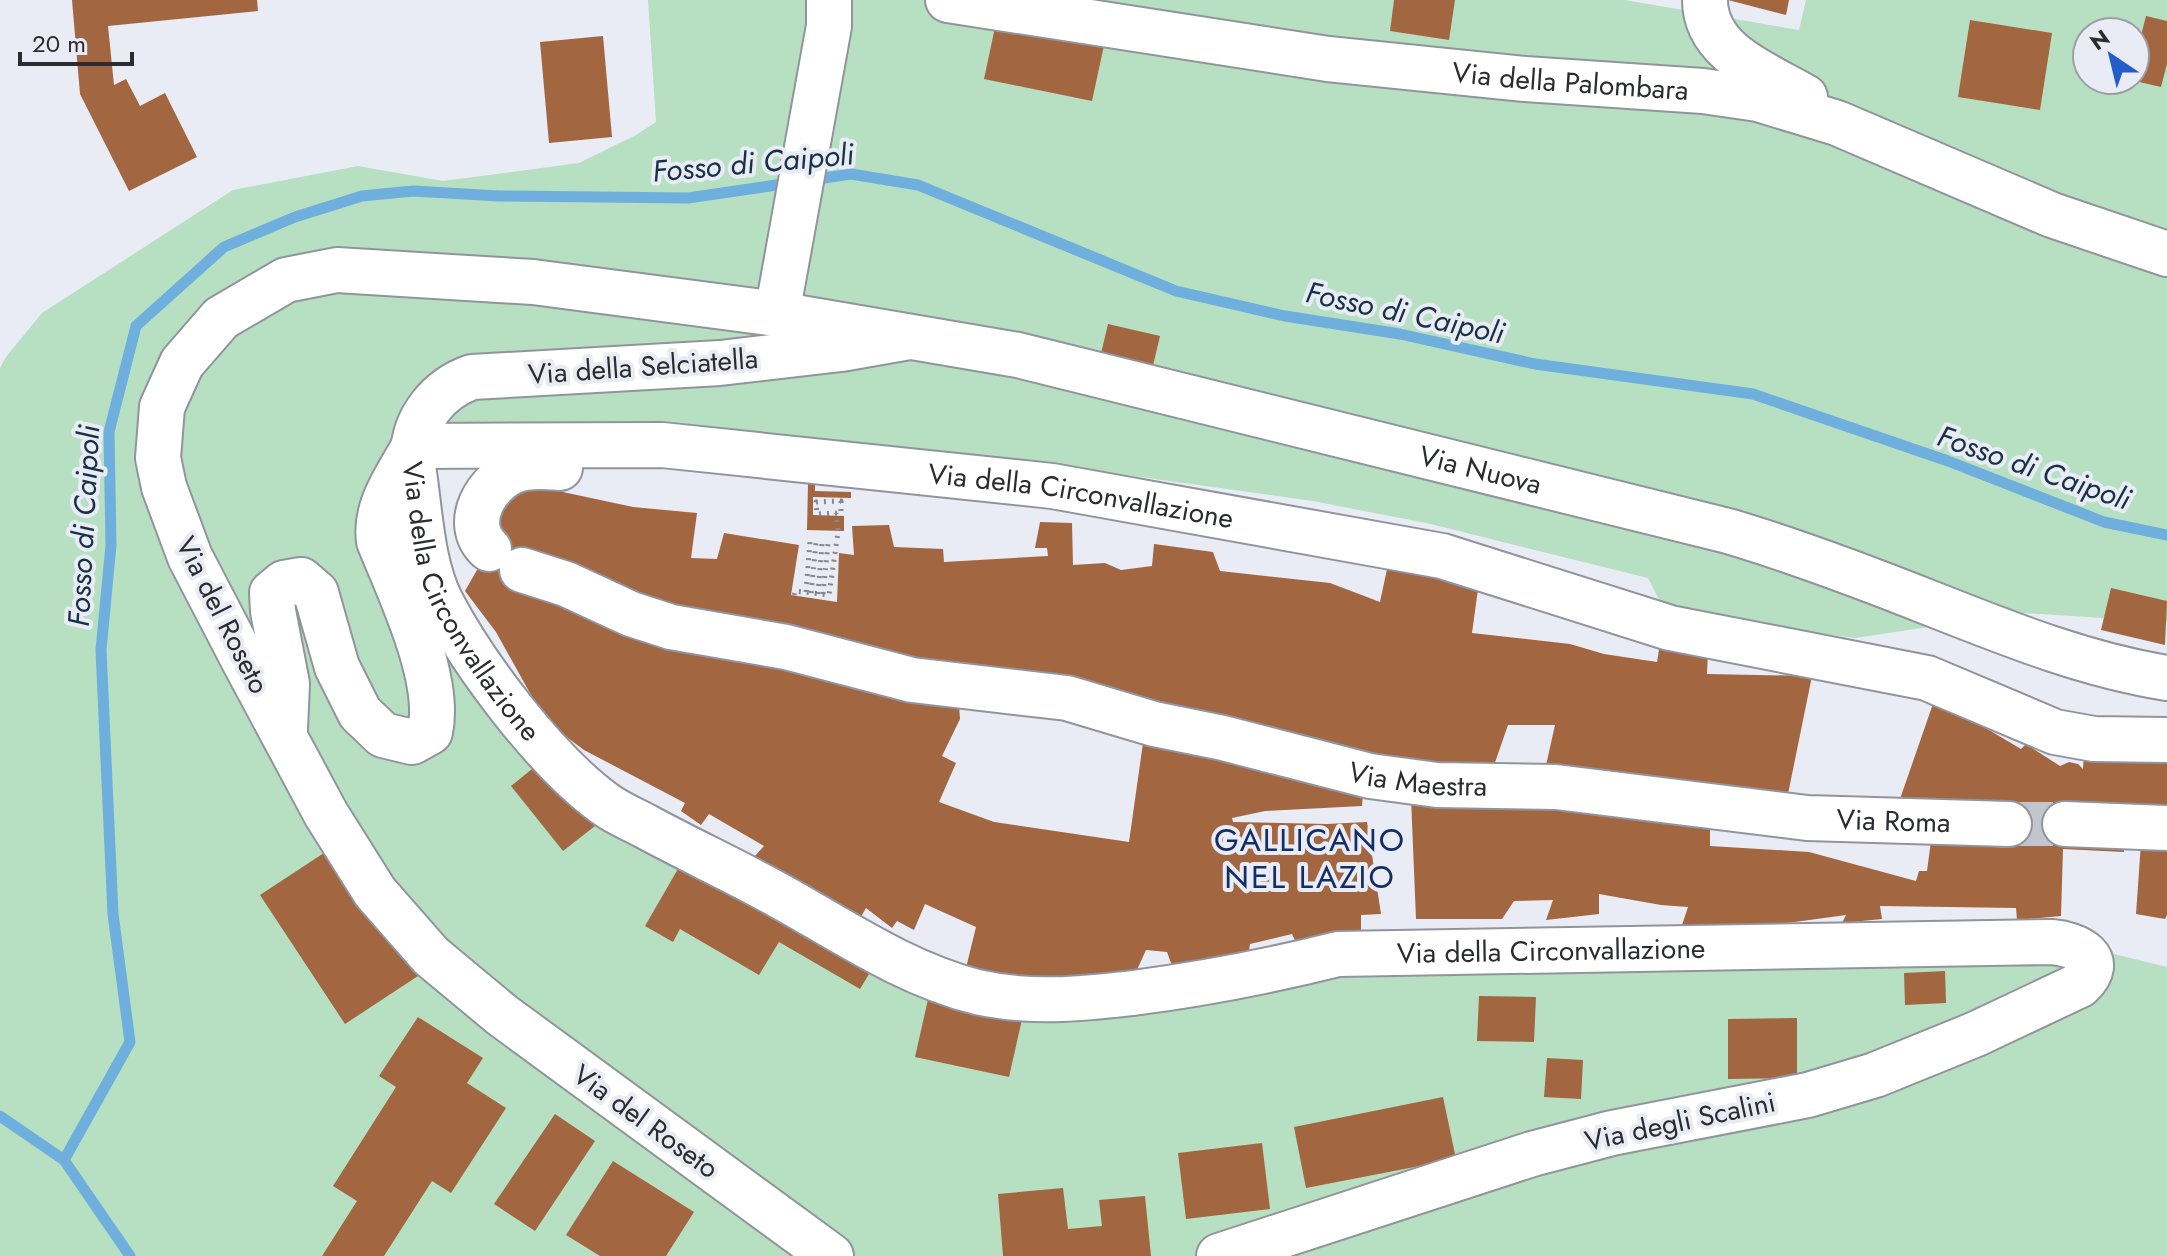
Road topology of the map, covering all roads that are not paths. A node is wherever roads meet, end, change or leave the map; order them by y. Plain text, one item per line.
1 (948, 0) edge
2 (1705, 0) edge
3 (829, 13) edge
4 (1880, 141) junction
5 (2167, 254) edge
6 (777, 314) junction
7 (909, 337) junction
8 (662, 445) junction
9 (414, 446) junction
10 (2167, 678) edge
11 (285, 734) junction
12 (2167, 740) edge
13 (1778, 816) joint
14 (2009, 824) tunnel mouth
15 (2065, 824) tunnel mouth
16 (2167, 828) edge
17 (2069, 943) joint
18 (831, 1256) edge
19 (1219, 1256) edge

1 - 4 street, Via della Palombara
2 - 4 street
3 - 6 street
4 - 5 street, Via della Palombara
6 - 7 street, Via Nuova
6 - 11 street, Via del Roseto
7 - 9 street, Via della Selciatella
7 - 10 street, Via Nuova
8 - 9 street, Via della Circonvallazione
8 - 12 street, Via della Circonvallazione
8 - 13 street, Via Maestra
9 - 11 street, Via della Selciatella
9 - 17 street, Via della Circonvallazione
11 - 18 street, Via del Roseto
13 - 14 street, Via Roma
15 - 16 street
17 - 19 street, Via degli Scalini

